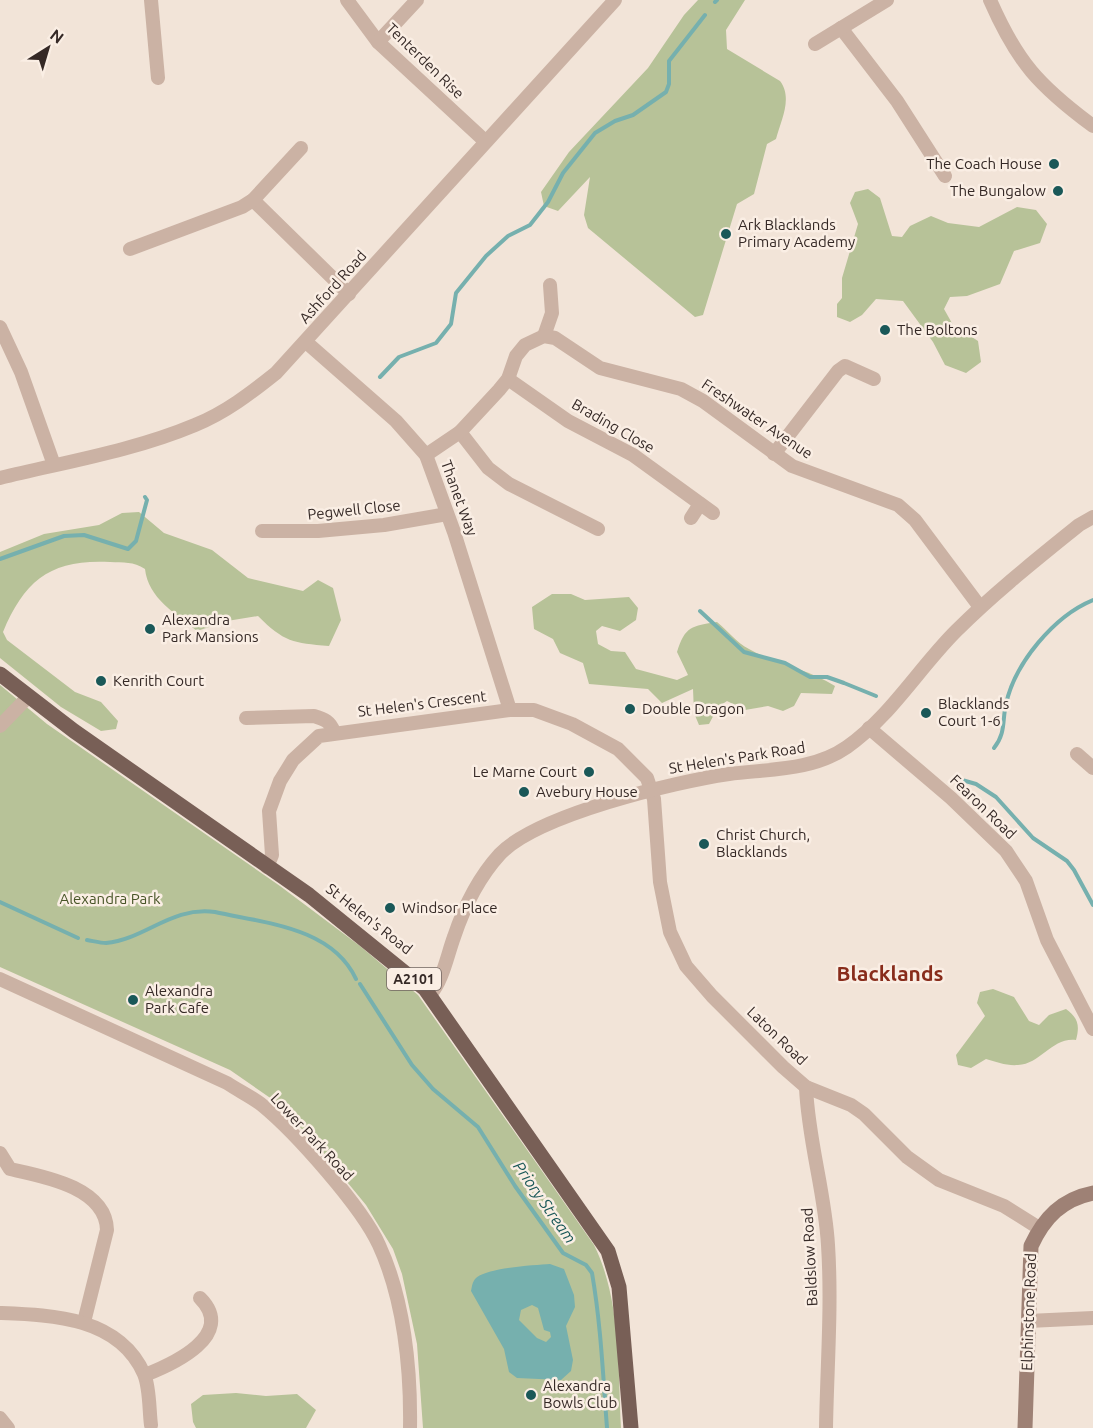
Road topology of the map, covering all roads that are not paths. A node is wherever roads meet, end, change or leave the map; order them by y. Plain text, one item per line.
1 (151, 0) edge
2 (347, 0) edge
3 (417, 0) edge
4 (615, 0) edge
5 (887, 0) edge
6 (990, 0) edge
7 (841, 28) junction
8 (378, 42) junction
9 (815, 44) dead end
10 (158, 78) dead end
11 (1093, 126) edge
12 (485, 141) junction
13 (301, 148) dead end
14 (945, 176) dead end
15 (253, 200) junction
16 (130, 249) dead end
17 (550, 285) dead end
18 (349, 294) junction
19 (0, 327) edge
20 (544, 336) junction
21 (306, 342) junction
22 (874, 378) dead end
23 (508, 379) junction
24 (460, 432) junction
25 (774, 454) junction
26 (426, 455) junction
27 (54, 465) junction
28 (0, 478) edge
29 (700, 504) junction
30 (594, 510) dead end
31 (713, 513) dead end
32 (447, 514) junction
33 (1093, 517) edge
34 (691, 518) dead end
35 (262, 531) dead end
36 (980, 607) junction
37 (0, 674) edge
38 (28, 697) junction
39 (510, 710) junction
40 (246, 718) dead end
41 (0, 726) edge
42 (869, 728) junction
43 (334, 732) junction
44 (1077, 754) dead end
45 (1093, 768) edge
46 (652, 789) junction
47 (267, 867) junction
48 (0, 979) edge
49 (430, 995) junction
50 (1093, 1029) edge
51 (806, 1087) junction
52 (0, 1153) edge
53 (1093, 1193) edge
54 (1039, 1228) junction
55 (200, 1298) dead end
56 (0, 1313) edge
57 (1093, 1318) edge
58 (1028, 1321) junction
59 (84, 1322) junction
60 (145, 1375) junction
61 (0, 1418) edge
62 (150, 1425) dead end
63 (8, 1428) edge
64 (410, 1428) edge
65 (631, 1428) edge
66 (826, 1428) edge
67 (1025, 1428) edge

1 - 10 street
2 - 8 street, Tenterden Rise
3 - 8 street
4 - 12 street, Ashford Road
5 - 7 street
6 - 11 street
7 - 9 street
7 - 14 street
8 - 12 street, Tenterden Rise
12 - 18 street, Ashford Road
13 - 15 street
15 - 16 street
15 - 18 street
17 - 20 street
18 - 21 street, Ashford Road
19 - 27 street
20 - 23 street
20 - 25 street, Freshwater Avenue
21 - 26 street, Thanet Way
21 - 27 street, Ashford Road
22 - 25 street
23 - 24 street
23 - 29 street, Brading Close
24 - 26 street
24 - 30 street
25 - 36 street, Freshwater Avenue
26 - 32 street, Thanet Way
27 - 28 street, Ashford Road
29 - 31 street, Brading Close
29 - 34 street
32 - 35 street, Pegwell Close
32 - 39 street, Thanet Way
33 - 36 street, St Helen's Park Road
36 - 42 street, St Helen's Park Road
37 - 38 main road, St Helen's Road / A2101
38 - 41 street
38 - 47 main road, St Helen's Road / A2101
39 - 43 street, St Helen's Crescent
39 - 46 street, St Helen's Crescent
40 - 43 street
42 - 46 street, St Helen's Park Road
42 - 50 street, Fearon Road
43 - 47 street, St Helen's Crescent
44 - 45 street
46 - 49 street, St Helen's Park Road
46 - 51 street, Laton Road
47 - 49 main road, St Helen's Road / A2101
48 - 64 street, Lower Park Road
49 - 65 main road, St Helen's Road / A2101
51 - 54 street, Laton Road
51 - 66 street, Baldslow Road
52 - 59 street
53 - 54 street, Elphinstone Road
54 - 58 street, Elphinstone Road
55 - 60 street
56 - 59 street
57 - 58 street
58 - 67 street, Elphinstone Road
59 - 60 street
60 - 62 street
61 - 63 street

